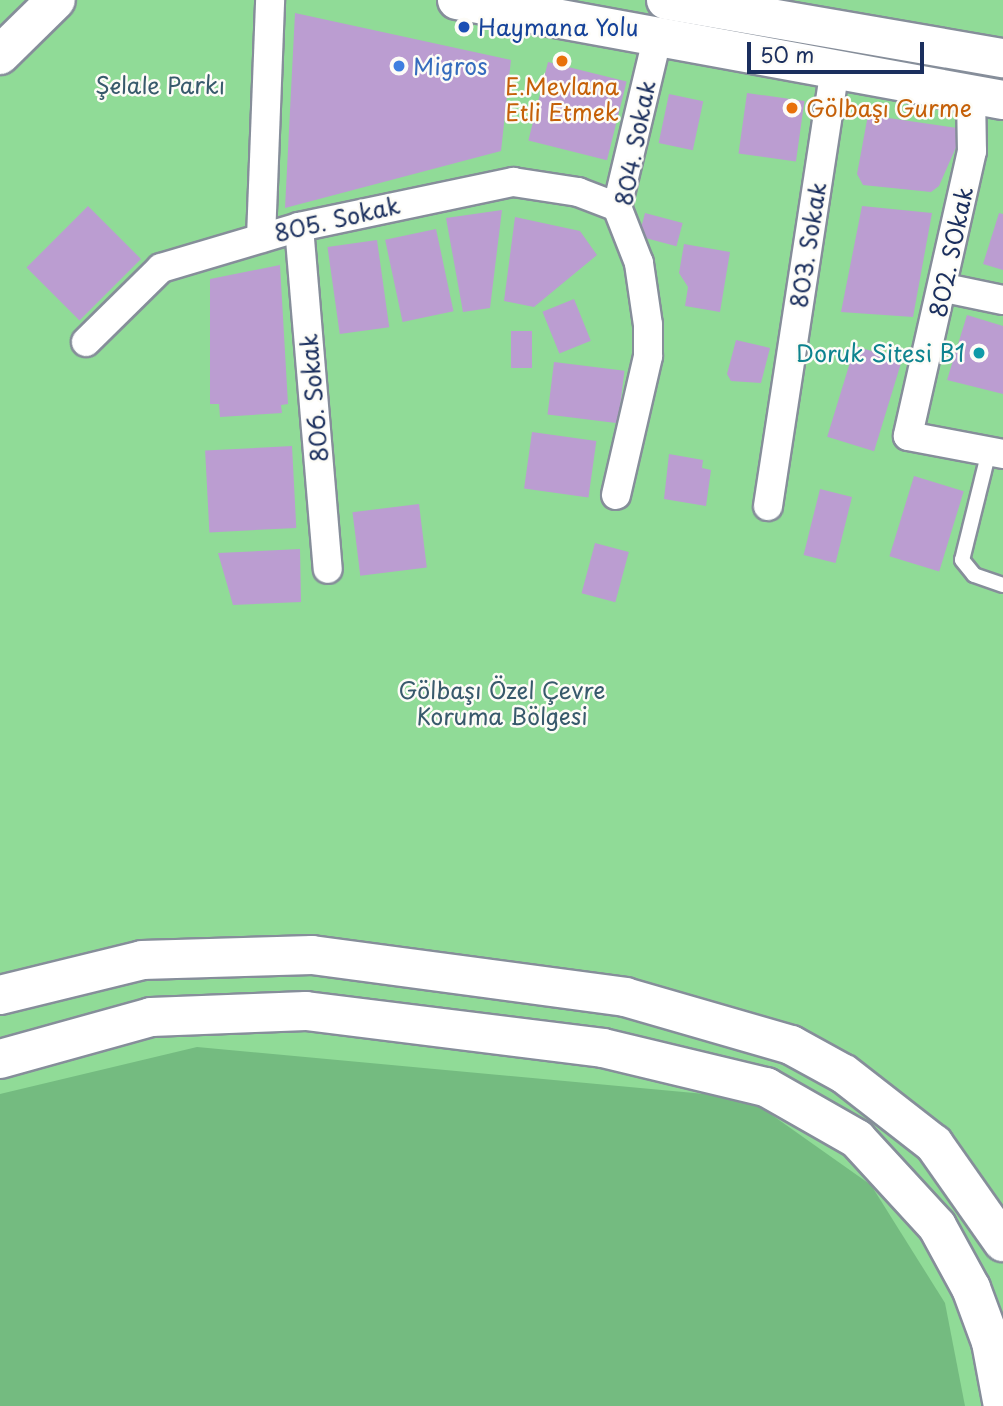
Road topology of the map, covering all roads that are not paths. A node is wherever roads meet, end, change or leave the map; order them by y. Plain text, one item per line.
1 (56, 0) edge
2 (270, 0) edge
3 (457, 0) edge
4 (662, 18) edge
5 (0, 55) edge
6 (1003, 58) edge
7 (835, 68) junction
8 (987, 98) edge
9 (617, 207) junction
10 (299, 227) junction
11 (261, 237) junction
12 (945, 288) junction
13 (1003, 300) edge
14 (86, 342) dead end
15 (996, 453) edge
16 (616, 495) dead end
17 (768, 506) dead end
18 (328, 569) dead end
19 (1003, 585) edge
20 (0, 995) edge
21 (0, 1059) edge
22 (1003, 1242) edge
23 (1003, 1406) edge

1 - 5 highway
2 - 11 street
3 - 4 highway
4 - 6 highway
4 - 7 highway
4 - 9 street, 804. Sokak
7 - 8 highway
7 - 17 street, 803. Sokak
8 - 12 street, 802. SOkak
9 - 10 street, 805. Sokak
9 - 16 street, 804. Sokak
10 - 11 street, 805. Sokak
10 - 18 street, 806. Sokak
11 - 14 street, 805. Sokak
12 - 13 street
12 - 15 street, 802. SOkak
15 - 19 lane
20 - 22 highway
21 - 23 highway

